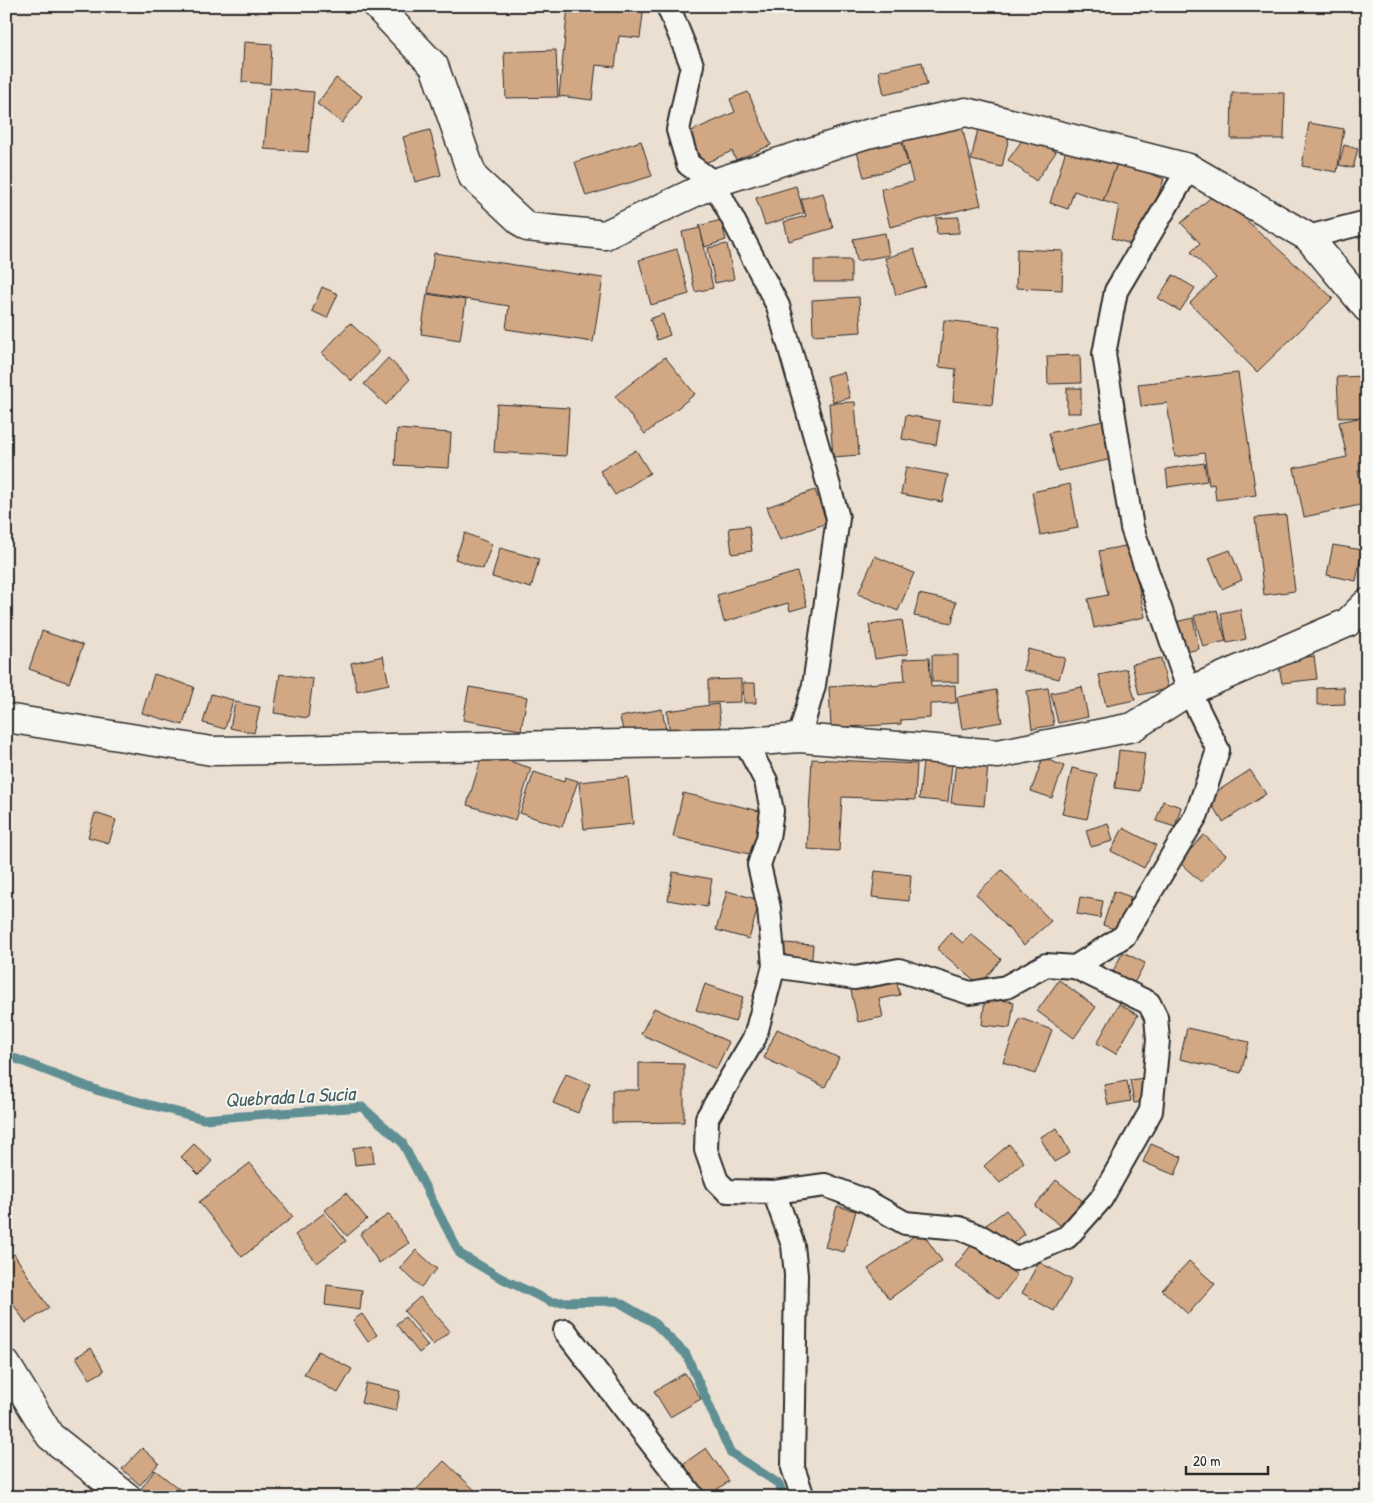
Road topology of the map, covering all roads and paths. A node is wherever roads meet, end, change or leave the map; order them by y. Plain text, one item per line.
1 (377, 6) edge
2 (668, 6) edge
3 (1189, 168) junction
4 (714, 184) junction
5 (1367, 222) edge
6 (1308, 237) junction
7 (1367, 308) edge
8 (1367, 603) edge
9 (1189, 691) junction
10 (6, 718) edge
11 (799, 738) junction
12 (745, 742) junction
13 (774, 966) junction
14 (1075, 967) junction
15 (774, 1192) junction
16 (565, 1331) dead end
17 (6, 1364) edge
18 (127, 1497) edge
19 (693, 1497) edge
20 (803, 1497) edge

1 - 4 street
2 - 4 street
3 - 4 street
3 - 6 street
3 - 9 street
4 - 11 street
5 - 6 street
6 - 7 street
8 - 9 street
9 - 11 street
9 - 14 street
10 - 12 street
11 - 12 street
12 - 13 street
13 - 14 street
13 - 15 street
14 - 15 street
15 - 20 street
16 - 19 street
17 - 18 street

